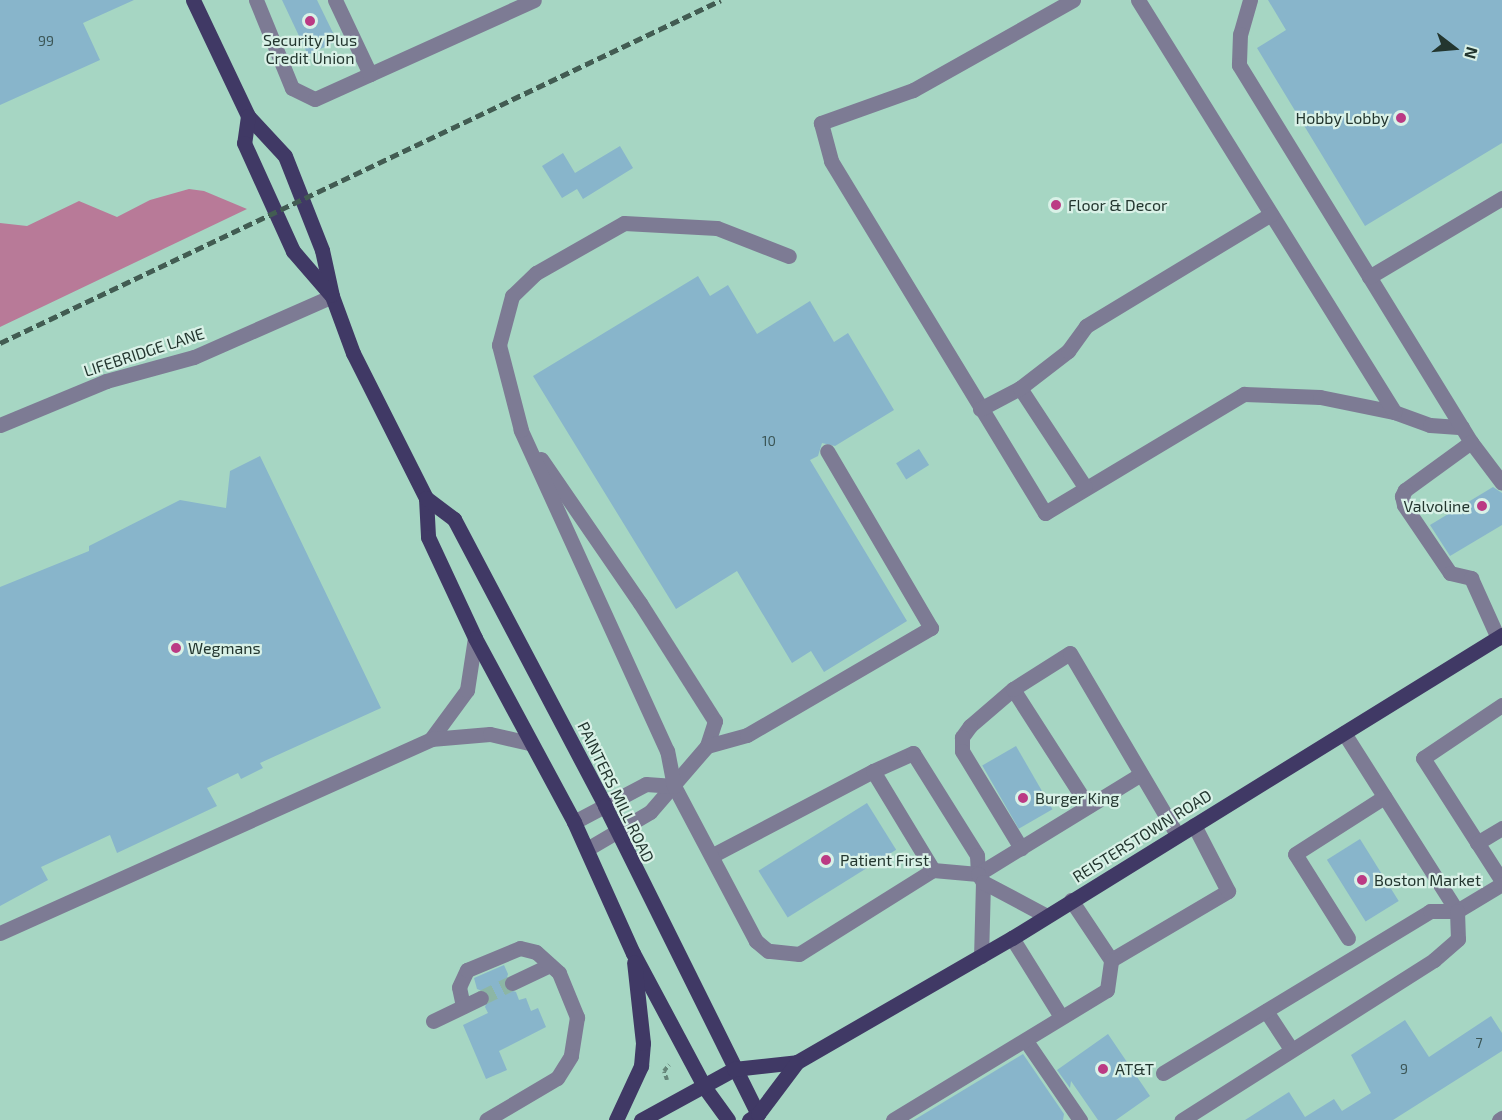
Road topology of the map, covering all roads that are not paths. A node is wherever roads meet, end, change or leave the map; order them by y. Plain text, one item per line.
1 (193, 0) edge
2 (256, 0) edge
3 (335, 0) edge
4 (534, 0) edge
5 (1073, 0) edge
6 (1138, 0) edge
7 (1250, 0) edge
8 (370, 74) junction
9 (248, 116) junction
10 (1502, 198) edge
11 (1270, 214) junction
12 (789, 256) dead end
13 (1369, 277) junction
14 (332, 296) junction
15 (1020, 388) junction
16 (980, 409) junction
17 (1394, 412) junction
18 (0, 425) edge
19 (1462, 427) junction
20 (521, 430) junction
21 (1472, 442) junction
22 (826, 451) dead end
23 (1502, 483) edge
24 (1085, 487) junction
25 (426, 498) junction
26 (1500, 637) edge
27 (475, 638) junction
28 (1013, 689) junction
29 (1502, 705) edge
30 (1344, 733) junction
31 (432, 739) junction
32 (529, 742) junction
33 (707, 746) junction
34 (873, 771) junction
35 (1141, 774) junction
36 (674, 786) junction
37 (1384, 797) junction
38 (604, 806) junction
39 (1088, 806) junction
40 (574, 822) junction
41 (1194, 825) junction
42 (1502, 828) edge
43 (616, 832) junction
44 (1177, 835) junction
45 (1477, 843) junction
46 (1021, 848) junction
47 (587, 849) junction
48 (713, 855) junction
49 (933, 870) junction
50 (980, 878) junction
51 (1502, 883) edge
52 (1071, 900) junction
53 (1457, 911) junction
54 (1047, 916) junction
55 (0, 933) edge
56 (1012, 938) junction
57 (1348, 938) dead end
58 (633, 953) junction
59 (981, 956) junction
60 (1112, 960) junction
61 (550, 965) junction
62 (512, 983) tunnel mouth
63 (481, 998) tunnel mouth
64 (463, 1006) junction
65 (1266, 1011) junction
66 (1060, 1015) junction
67 (433, 1021) dead end
68 (1026, 1041) junction
69 (1291, 1049) junction
70 (797, 1062) junction
71 (734, 1069) junction
72 (1163, 1072) dead end
73 (705, 1088) junction
74 (756, 1118) edge
75 (486, 1120) edge
76 (616, 1120) edge
77 (641, 1120) edge
78 (728, 1120) edge
79 (893, 1120) edge
80 (1080, 1120) edge
81 (1182, 1120) edge

1 - 9 main road, PAINTERS MILL ROAD
2 - 8 street
3 - 8 street
4 - 8 street
5 - 16 street
6 - 11 street
7 - 13 street
9 - 14 main road, PAINTERS MILL ROAD
9 - 14 main road, PAINTERS MILL ROAD
10 - 13 street
11 - 15 street
11 - 17 street
12 - 20 street
13 - 19 street
14 - 18 street, LIFEBRIDGE LANE
14 - 25 main road, PAINTERS MILL ROAD
15 - 16 street
15 - 24 street
16 - 24 street
17 - 19 street
17 - 24 street
19 - 21 street
20 - 33 street
20 - 36 street
21 - 23 street
21 - 26 street
22 - 33 street
25 - 27 main road, PAINTERS MILL ROAD
25 - 38 main road, PAINTERS MILL ROAD
26 - 30 main road, REISTERSTOWN ROAD
27 - 31 street
27 - 32 main road, PAINTERS MILL ROAD
28 - 35 street
28 - 39 street
28 - 46 street
29 - 45 street
30 - 37 street
30 - 41 main road, REISTERSTOWN ROAD
31 - 32 street
31 - 55 street
32 - 40 main road, PAINTERS MILL ROAD
33 - 36 street
34 - 48 street
34 - 49 street
34 - 50 street
35 - 39 street
35 - 44 street
36 - 38 street
36 - 43 street
36 - 48 street
37 - 53 street
37 - 57 street
38 - 40 street
38 - 43 main road, PAINTERS MILL ROAD
39 - 46 street
40 - 47 main road, PAINTERS MILL ROAD
41 - 44 main road, REISTERSTOWN ROAD
41 - 60 street
42 - 45 street
43 - 47 street
43 - 71 main road, PAINTERS MILL ROAD
44 - 52 main road, REISTERSTOWN ROAD
45 - 51 street
46 - 50 street
47 - 58 main road, PAINTERS MILL ROAD
48 - 49 street
49 - 50 street
50 - 54 street
50 - 59 street
51 - 53 street
52 - 54 main road, REISTERSTOWN ROAD
52 - 60 street
53 - 65 street
53 - 69 street
54 - 56 main road, REISTERSTOWN ROAD
56 - 59 main road, REISTERSTOWN ROAD
56 - 66 street
58 - 73 main road, PAINTERS MILL ROAD
58 - 76 main road
59 - 70 main road, REISTERSTOWN ROAD
60 - 66 street
61 - 62 street
61 - 64 street
61 - 75 street
63 - 64 street
64 - 67 street
65 - 69 street
65 - 72 street
66 - 68 street
68 - 79 street
68 - 80 street
69 - 81 street
70 - 71 main road, REISTERSTOWN ROAD
70 - 74 main road, REISTERSTOWN ROAD
71 - 73 main road, REISTERSTOWN ROAD
71 - 74 main road, PAINTERS MILL ROAD
73 - 77 main road, REISTERSTOWN ROAD
73 - 78 main road, PAINTERS MILL ROAD

